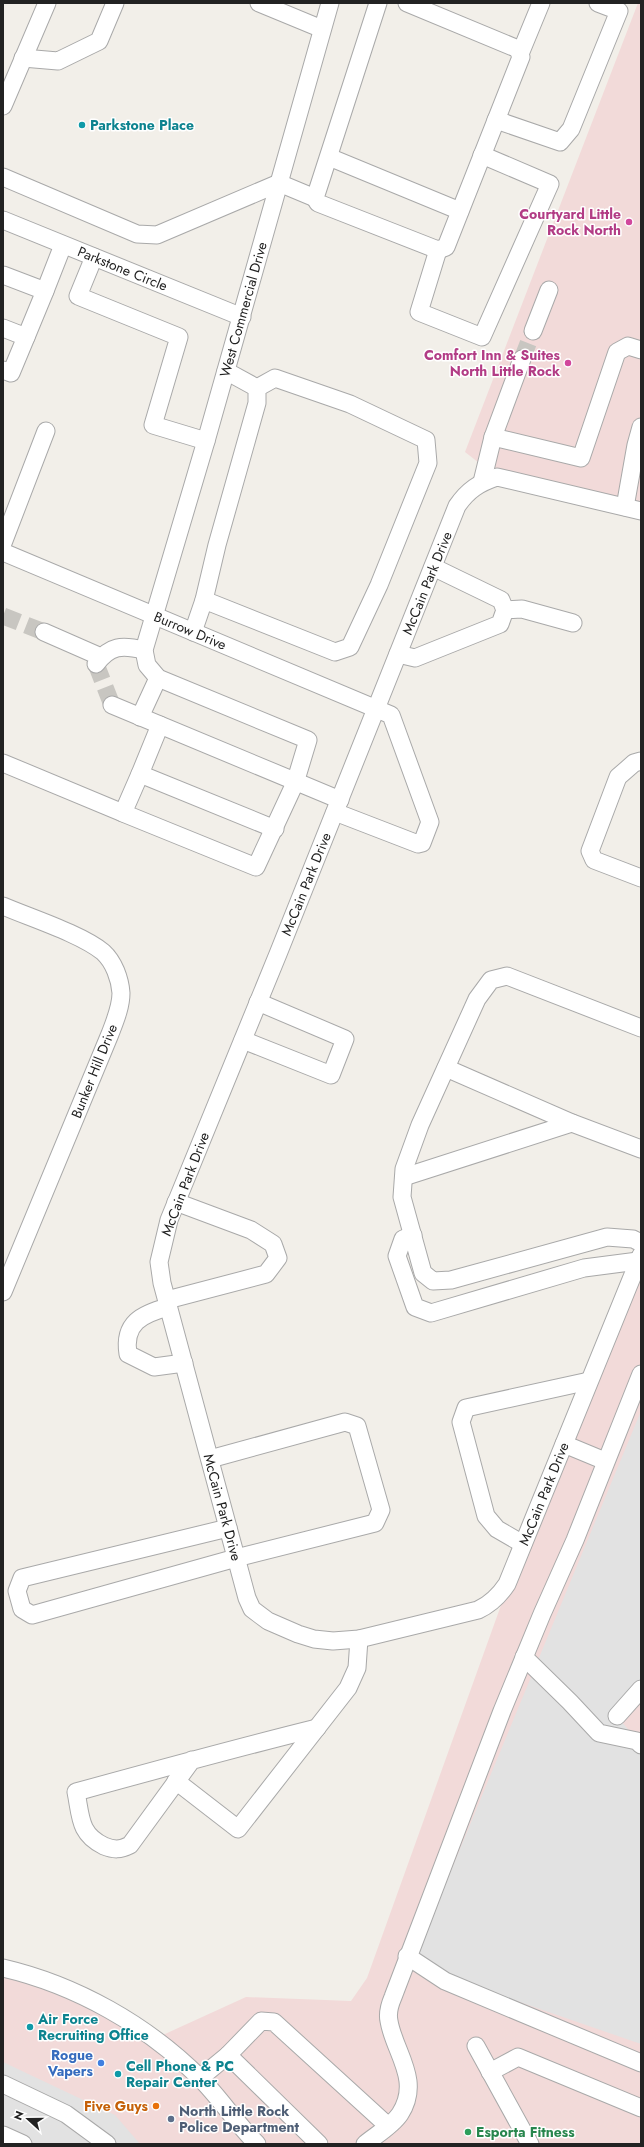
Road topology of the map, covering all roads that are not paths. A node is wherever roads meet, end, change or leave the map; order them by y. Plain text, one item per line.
1 (46, 3) edge
2 (116, 3) edge
3 (259, 3) edge
4 (330, 3) edge
5 (378, 3) edge
6 (407, 3) edge
7 (541, 3) edge
8 (598, 3) edge
9 (322, 29) junction
10 (520, 54) junction
11 (23, 58) junction
12 (3, 106) edge
13 (496, 120) junction
14 (482, 155) junction
15 (329, 157) junction
16 (3, 177) edge
17 (279, 183) junction
18 (315, 198) junction
19 (460, 211) junction
20 (3, 220) edge
21 (63, 245) junction
22 (438, 250) junction
23 (94, 257) junction
24 (3, 275) edge
25 (549, 290) dead end
26 (45, 291) junction
27 (242, 317) junction
28 (3, 328) edge
29 (533, 331) tunnel mouth
30 (26, 337) junction
31 (641, 350) edge
32 (522, 359) tunnel mouth
33 (3, 370) edge
34 (226, 371) junction
35 (257, 388) junction
36 (641, 427) edge
37 (46, 431) dead end
38 (493, 437) junction
39 (206, 441) junction
40 (482, 482) junction
41 (635, 487) edge
42 (633, 509) edge
43 (3, 543) edge
44 (3, 552) edge
45 (433, 567) junction
46 (204, 600) junction
47 (505, 610) junction
48 (156, 616) junction
49 (573, 623) dead end
50 (44, 632) tunnel mouth
51 (193, 632) junction
52 (144, 650) junction
53 (398, 654) junction
54 (158, 678) junction
55 (112, 705) dead end
56 (376, 709) junction
57 (140, 717) junction
58 (160, 725) junction
59 (641, 760) edge
60 (3, 763) edge
61 (140, 774) junction
62 (295, 783) junction
63 (337, 806) junction
64 (123, 813) junction
65 (275, 828) junction
66 (641, 878) edge
67 (3, 906) edge
68 (258, 1002) junction
69 (641, 1028) edge
70 (243, 1040) junction
71 (446, 1068) junction
72 (572, 1123) junction
73 (641, 1149) edge
74 (404, 1177) junction
75 (176, 1202) junction
76 (412, 1235) junction
77 (641, 1243) edge
78 (640, 1258) edge
79 (3, 1292) edge
80 (168, 1304) junction
81 (184, 1363) junction
82 (641, 1374) edge
83 (590, 1381) junction
84 (564, 1444) junction
85 (210, 1459) junction
86 (605, 1461) junction
87 (228, 1528) junction
88 (523, 1544) junction
89 (236, 1558) junction
90 (359, 1639) junction
91 (524, 1657) junction
92 (641, 1689) edge
93 (617, 1716) dead end
94 (317, 1728) junction
95 (641, 1745) edge
96 (192, 1760) junction
97 (176, 1781) junction
98 (407, 1956) junction
99 (3, 1968) edge
100 (476, 2046) dead end
101 (228, 2055) junction
102 (641, 2063) edge
103 (490, 2072) junction
104 (200, 2078) junction
105 (3, 2084) edge
106 (641, 2108) edge
107 (387, 2126) junction
108 (3, 2135) edge
109 (23, 2144) edge
110 (107, 2144) edge
111 (257, 2144) edge
112 (319, 2144) edge
113 (365, 2144) edge
114 (530, 2144) edge

1 - 11 street
2 - 11 street
3 - 9 street
4 - 9 street, West Commercial Drive
5 - 15 street
6 - 10 street
7 - 10 street
8 - 13 street
9 - 17 street, West Commercial Drive
10 - 13 street
11 - 12 street
13 - 14 street
14 - 19 street
14 - 22 street
15 - 18 street
15 - 19 street
16 - 17 street
17 - 18 street
17 - 27 street, West Commercial Drive
18 - 22 street
19 - 22 street
20 - 21 street, Parkstone Circle
21 - 23 street, Parkstone Circle
21 - 26 street
23 - 27 street, Parkstone Circle
23 - 39 street
24 - 26 street
25 - 29 street
26 - 30 street
27 - 34 street, West Commercial Drive
28 - 30 street
30 - 33 street
31 - 38 street
32 - 38 street
34 - 35 street
34 - 39 street, West Commercial Drive
35 - 46 street
35 - 46 street
36 - 41 street
37 - 43 street
38 - 40 street
39 - 48 street, West Commercial Drive
40 - 42 street, McCain Park Drive
40 - 45 street, McCain Park Drive
41 - 42 street
44 - 48 street, Burrow Drive
45 - 47 street
45 - 53 street, McCain Park Drive
46 - 51 street
47 - 49 street
47 - 53 street
48 - 51 street, Burrow Drive
48 - 52 street, West Commercial Drive
50 - 52 street
51 - 56 street, Burrow Drive
52 - 54 street
53 - 56 street, McCain Park Drive
54 - 57 street
54 - 62 street
55 - 57 street
56 - 63 street, McCain Park Drive
56 - 63 street, Burrow Drive
57 - 58 street
58 - 61 street
58 - 62 street
59 - 66 street
60 - 64 street
61 - 64 street
61 - 65 street
62 - 63 street
62 - 65 street
63 - 68 street, McCain Park Drive
64 - 65 street
67 - 79 street, Bunker Hill Drive
68 - 70 street, McCain Park Drive
68 - 70 street
69 - 71 street
70 - 75 street, McCain Park Drive
71 - 72 street
71 - 74 street
72 - 73 street
72 - 74 street
74 - 76 street
75 - 80 street, McCain Park Drive
75 - 80 street
76 - 77 street
76 - 78 street
78 - 83 street, McCain Park Drive
80 - 81 street, McCain Park Drive
80 - 81 street
81 - 85 street, McCain Park Drive
82 - 86 street
83 - 84 street, McCain Park Drive
83 - 88 street
84 - 86 street
84 - 88 street, McCain Park Drive
85 - 87 street, McCain Park Drive
85 - 89 street
86 - 91 street
87 - 89 street, McCain Park Drive
87 - 89 street
88 - 90 street, McCain Park Drive
89 - 90 street, McCain Park Drive
90 - 94 street
91 - 95 street
91 - 98 street
92 - 93 street
94 - 96 street
94 - 97 street
96 - 97 street
96 - 97 street
98 - 102 street
98 - 107 street
99 - 104 street
100 - 103 street
101 - 104 street
101 - 107 street
101 - 112 street
103 - 106 street
103 - 114 street
104 - 111 street
105 - 110 street
107 - 113 street
108 - 109 street

